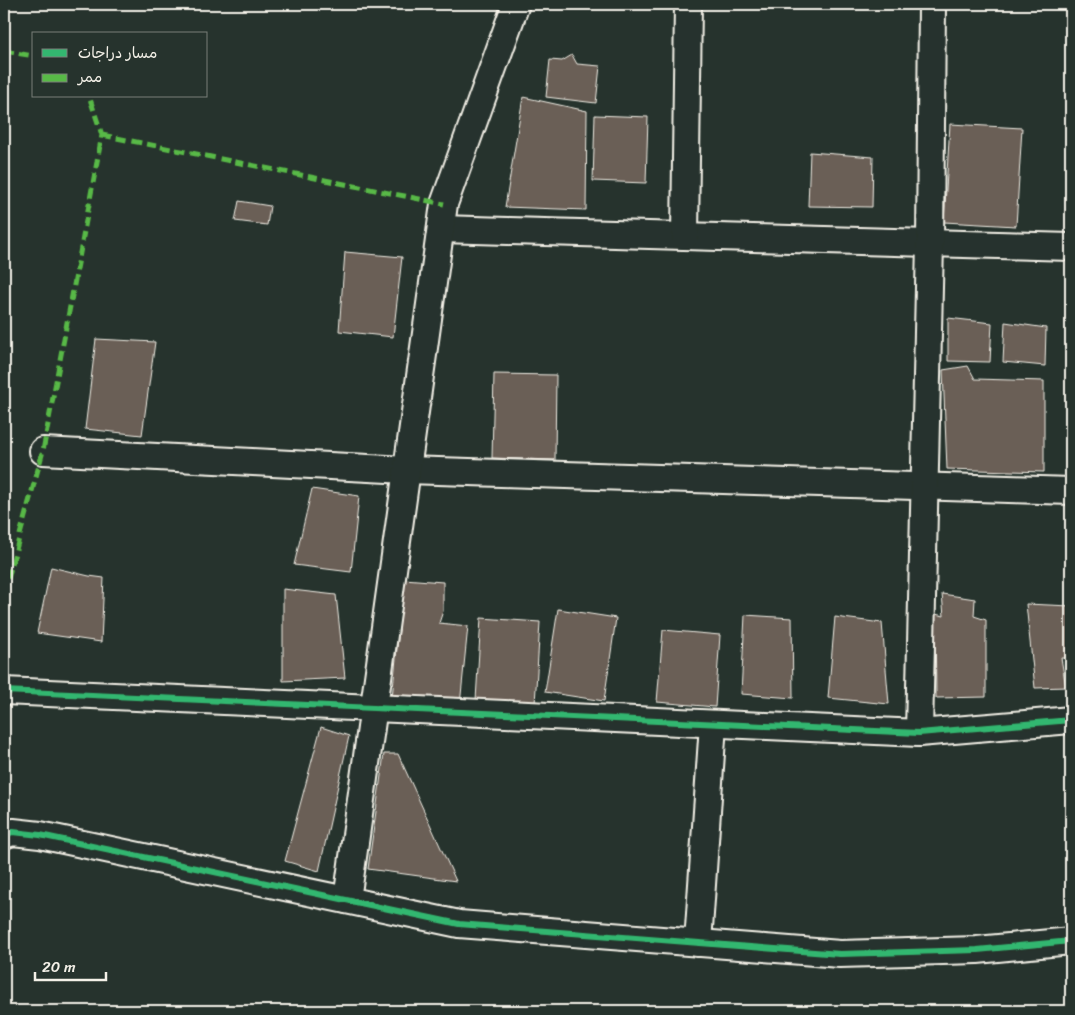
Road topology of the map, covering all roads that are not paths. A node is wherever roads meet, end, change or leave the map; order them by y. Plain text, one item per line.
1 (516, 4) edge
2 (688, 4) edge
3 (932, 4) edge
4 (441, 229) junction
5 (685, 236) junction
6 (930, 243) junction
7 (1071, 247) edge
8 (42, 451) dead end
9 (407, 470) junction
10 (924, 486) junction
11 (1071, 491) edge
12 (4, 691) edge
13 (374, 708) junction
14 (1071, 720) edge
15 (713, 724) junction
16 (919, 733) junction
17 (4, 835) edge
18 (348, 900) junction
19 (1071, 940) edge
20 (698, 943) junction

1 - 4 street
2 - 5 street
3 - 6 street
4 - 5 street
4 - 9 street
5 - 6 street
6 - 7 street
6 - 10 street
8 - 9 street
9 - 10 street
9 - 13 street
10 - 11 street
10 - 16 street
12 - 13 street
13 - 15 street
13 - 18 street
14 - 16 street
15 - 16 street
15 - 20 street
17 - 18 street
18 - 20 street
19 - 20 street

